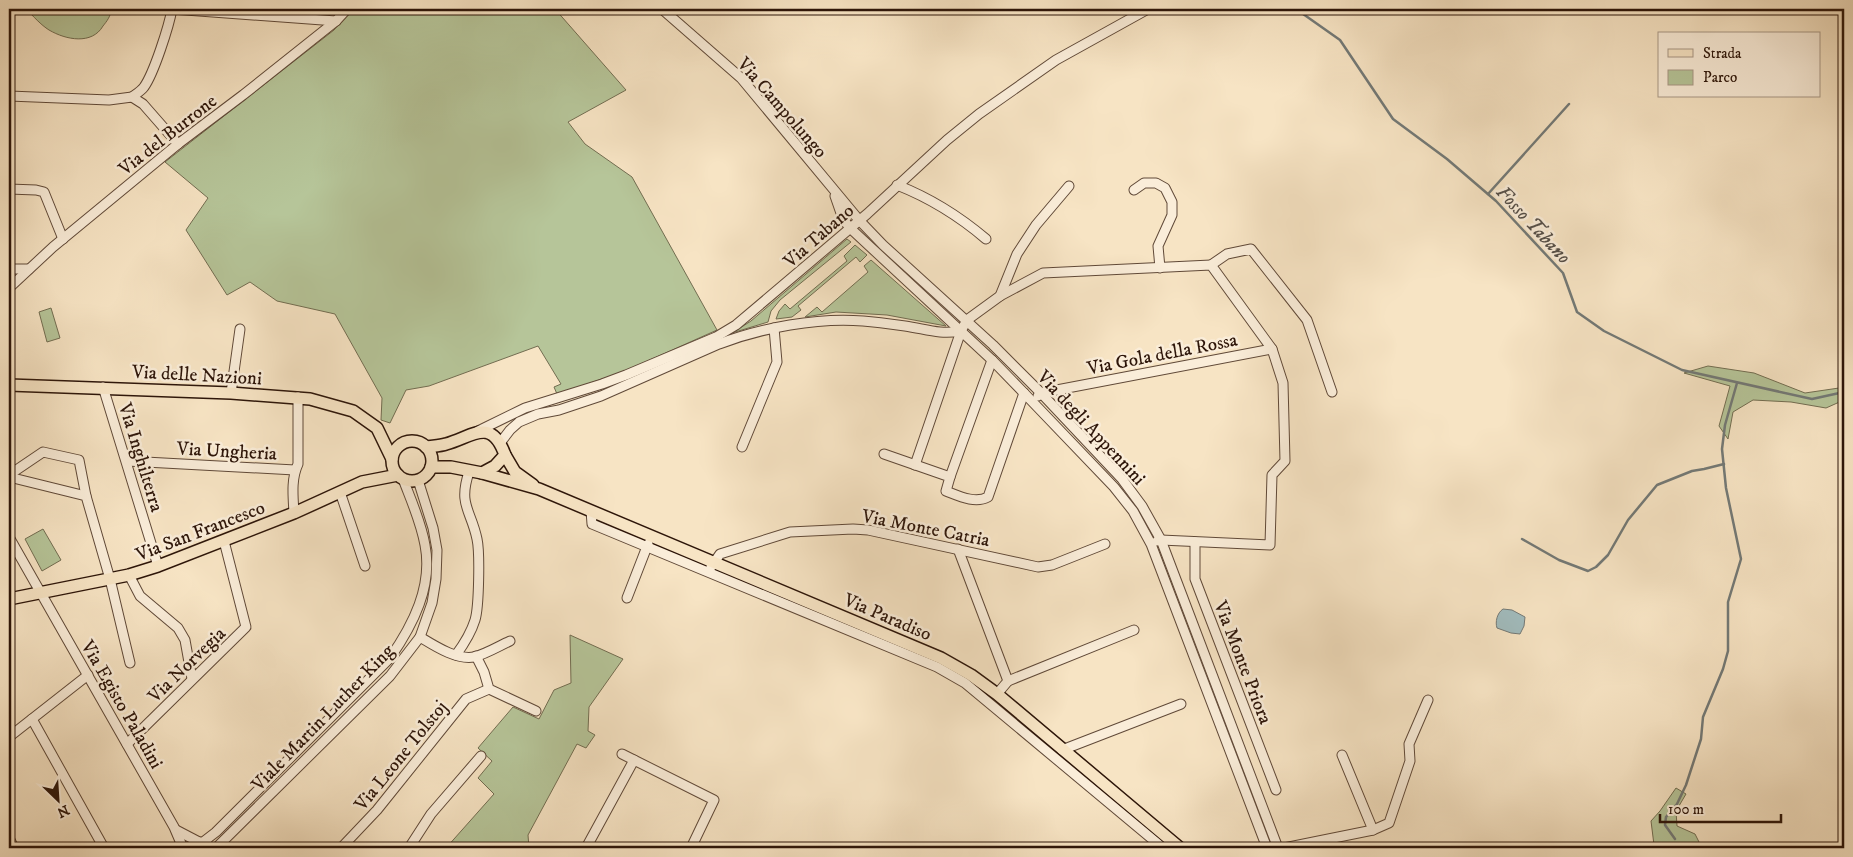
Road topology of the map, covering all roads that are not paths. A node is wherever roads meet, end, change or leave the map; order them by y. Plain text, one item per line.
1 (172, 9) edge
2 (347, 9) edge
3 (662, 9) edge
4 (1148, 9) edge
5 (336, 21) junction
6 (9, 96) edge
7 (132, 97) junction
8 (178, 144) junction
9 (897, 185) junction
10 (1069, 186) dead end
11 (9, 189) edge
12 (832, 189) junction
13 (1134, 190) dead end
14 (859, 220) junction
15 (850, 228) junction
16 (63, 239) junction
17 (986, 239) dead end
18 (1211, 266) junction
19 (1160, 268) junction
20 (9, 269) edge
21 (29, 269) junction
22 (9, 288) edge
23 (1000, 296) junction
24 (967, 320) junction
25 (774, 328) junction
26 (240, 330) dead end
27 (961, 331) junction
28 (1272, 349) junction
29 (992, 360) junction
30 (9, 385) edge
31 (104, 387) junction
32 (1332, 392) dead end
33 (231, 393) junction
34 (1024, 393) junction
35 (1041, 393) junction
36 (298, 397) junction
37 (1031, 400) junction
38 (477, 432) junction
39 (500, 443) junction
40 (426, 447) junction
41 (742, 447) dead end
42 (884, 454) dead end
43 (505, 455) junction
44 (127, 461) junction
45 (915, 465) junction
46 (431, 467) junction
47 (397, 469) junction
48 (295, 470) junction
49 (469, 472) junction
50 (482, 473) junction
51 (9, 476) edge
52 (950, 477) junction
53 (418, 480) junction
54 (538, 489) junction
55 (340, 492) junction
56 (86, 496) junction
57 (294, 513) junction
58 (9, 537) edge
59 (1161, 540) junction
60 (224, 541) junction
61 (649, 542) junction
62 (1195, 542) junction
63 (1105, 544) dead end
64 (1151, 544) junction
65 (958, 549) junction
66 (158, 566) junction
67 (365, 566) dead end
68 (710, 567) junction
69 (128, 575) junction
70 (110, 579) junction
71 (41, 593) junction
72 (627, 598) dead end
73 (9, 600) edge
74 (1134, 630) dead end
75 (420, 637) junction
76 (510, 642) dead end
77 (456, 654) junction
78 (476, 656) junction
79 (130, 663) dead end
80 (88, 675) junction
81 (192, 679) junction
82 (1008, 681) junction
83 (489, 689) junction
84 (997, 694) junction
85 (1428, 700) dead end
86 (1180, 704) dead end
87 (536, 711) dead end
88 (32, 719) junction
89 (9, 737) edge
90 (127, 744) junction
91 (1062, 750) junction
92 (622, 754) dead end
93 (1342, 755) dead end
94 (481, 756) dead end
95 (634, 760) junction
96 (1276, 790) dead end
97 (176, 830) junction
98 (1374, 830) junction
99 (9, 838) edge
100 (201, 842) junction
101 (1319, 844) edge
102 (14, 848) edge
103 (104, 848) edge
104 (183, 848) edge
105 (190, 848) edge
106 (214, 848) edge
107 (341, 848) edge
108 (410, 848) edge
109 (586, 848) edge
110 (691, 848) edge
111 (1163, 848) edge
112 (1180, 848) edge
113 (1267, 848) edge
114 (1278, 848) edge
115 (1284, 848) edge

1 - 5 street
1 - 7 street
2 - 5 street, Via del Burrone
3 - 12 street, Via Campolungo
4 - 9 street, Via Tabano
5 - 8 street, Via del Burrone
6 - 7 street
7 - 8 street
8 - 16 street, Via del Burrone
9 - 14 street, Via Tabano
9 - 17 street
10 - 23 street
11 - 16 street
12 - 14 street, Via Campolungo
12 - 15 street, Via Campolungo
13 - 19 street
14 - 15 street, Via Tabano
14 - 24 street, Via degli Appennini
15 - 27 street, Via degli Appennini
15 - 38 street, Via Tabano
16 - 21 street, Via del Burrone
18 - 19 street
18 - 28 street
18 - 32 street
19 - 23 street
20 - 21 street
21 - 22 street, Via del Burrone
23 - 24 street
24 - 27 street
24 - 35 street, Via degli Appennini
25 - 27 street
25 - 39 street
25 - 41 street
26 - 33 street
27 - 29 street, Via degli Appennini
27 - 45 street
28 - 35 street, Via Gola della Rossa
28 - 62 street
29 - 34 street, Via degli Appennini
29 - 52 street
30 - 31 main road, Via delle Nazioni
31 - 33 main road, Via delle Nazioni
31 - 44 street, Via Inghilterra
33 - 36 main road, Via delle Nazioni
34 - 37 street, Via degli Appennini
34 - 52 street
35 - 37 street, Via Gola della Rossa
35 - 59 street, Via degli Appennini
36 - 47 main road, Via delle Nazioni
36 - 48 street
37 - 64 street, Via degli Appennini
38 - 39 main road
38 - 40 main road
39 - 43 main road
40 - 46 main road
40 - 47 main road
42 - 45 street
43 - 50 main road
43 - 54 main road
44 - 48 street, Via Ungheria
44 - 66 street, Via Inghilterra
45 - 52 street
46 - 49 main road
46 - 53 main road
47 - 53 main road
47 - 55 main road, Via San Francesco
47 - 100 street, Viale Martin Luther King
48 - 57 street
49 - 50 main road
49 - 77 street
50 - 54 main road
51 - 56 street
51 - 56 street
53 - 75 street, Viale Martin Luther King
54 - 61 main road, Via Paradiso
55 - 57 main road, Via San Francesco
55 - 67 street
56 - 70 street
57 - 60 main road, Via San Francesco
58 - 71 street, Via Egisto Paladini
59 - 62 street
59 - 64 street
59 - 114 street, Via degli Appennini
60 - 66 main road, Via San Francesco
60 - 81 street, Via Norvegia
61 - 68 main road, Via Paradiso
61 - 72 street
62 - 96 street, Via Monte Priora
63 - 65 street, Via Monte Catria
64 - 113 street, Via degli Appennini
65 - 68 street, Via Monte Catria
65 - 82 street
66 - 69 main road, Via San Francesco
68 - 84 main road, Via Paradiso
68 - 111 street
69 - 70 main road, Via San Francesco
69 - 81 street
70 - 71 main road, Via San Francesco
70 - 79 street
71 - 73 main road, Via San Francesco
71 - 80 street, Via Egisto Paladini
74 - 82 street
75 - 77 street
75 - 106 street, Viale Martin Luther King
76 - 78 street
77 - 78 street
78 - 83 street
80 - 88 street
80 - 90 street, Via Egisto Paladini
81 - 90 street, Via Norvegia
82 - 84 street
83 - 87 street
83 - 107 street, Via Leone Tolstoj
84 - 91 main road, Via Paradiso
85 - 98 street
86 - 91 street
88 - 89 street
88 - 103 street
90 - 97 street, Via Egisto Paladini
91 - 112 main road, Via Paradiso
92 - 95 street
93 - 98 street
94 - 108 street
95 - 109 street
95 - 110 street
97 - 100 street
97 - 104 street, Via Egisto Paladini
98 - 101 street
99 - 102 street
100 - 105 street, Viale Martin Luther King
100 - 106 street, Viale Martin Luther King
101 - 115 street

